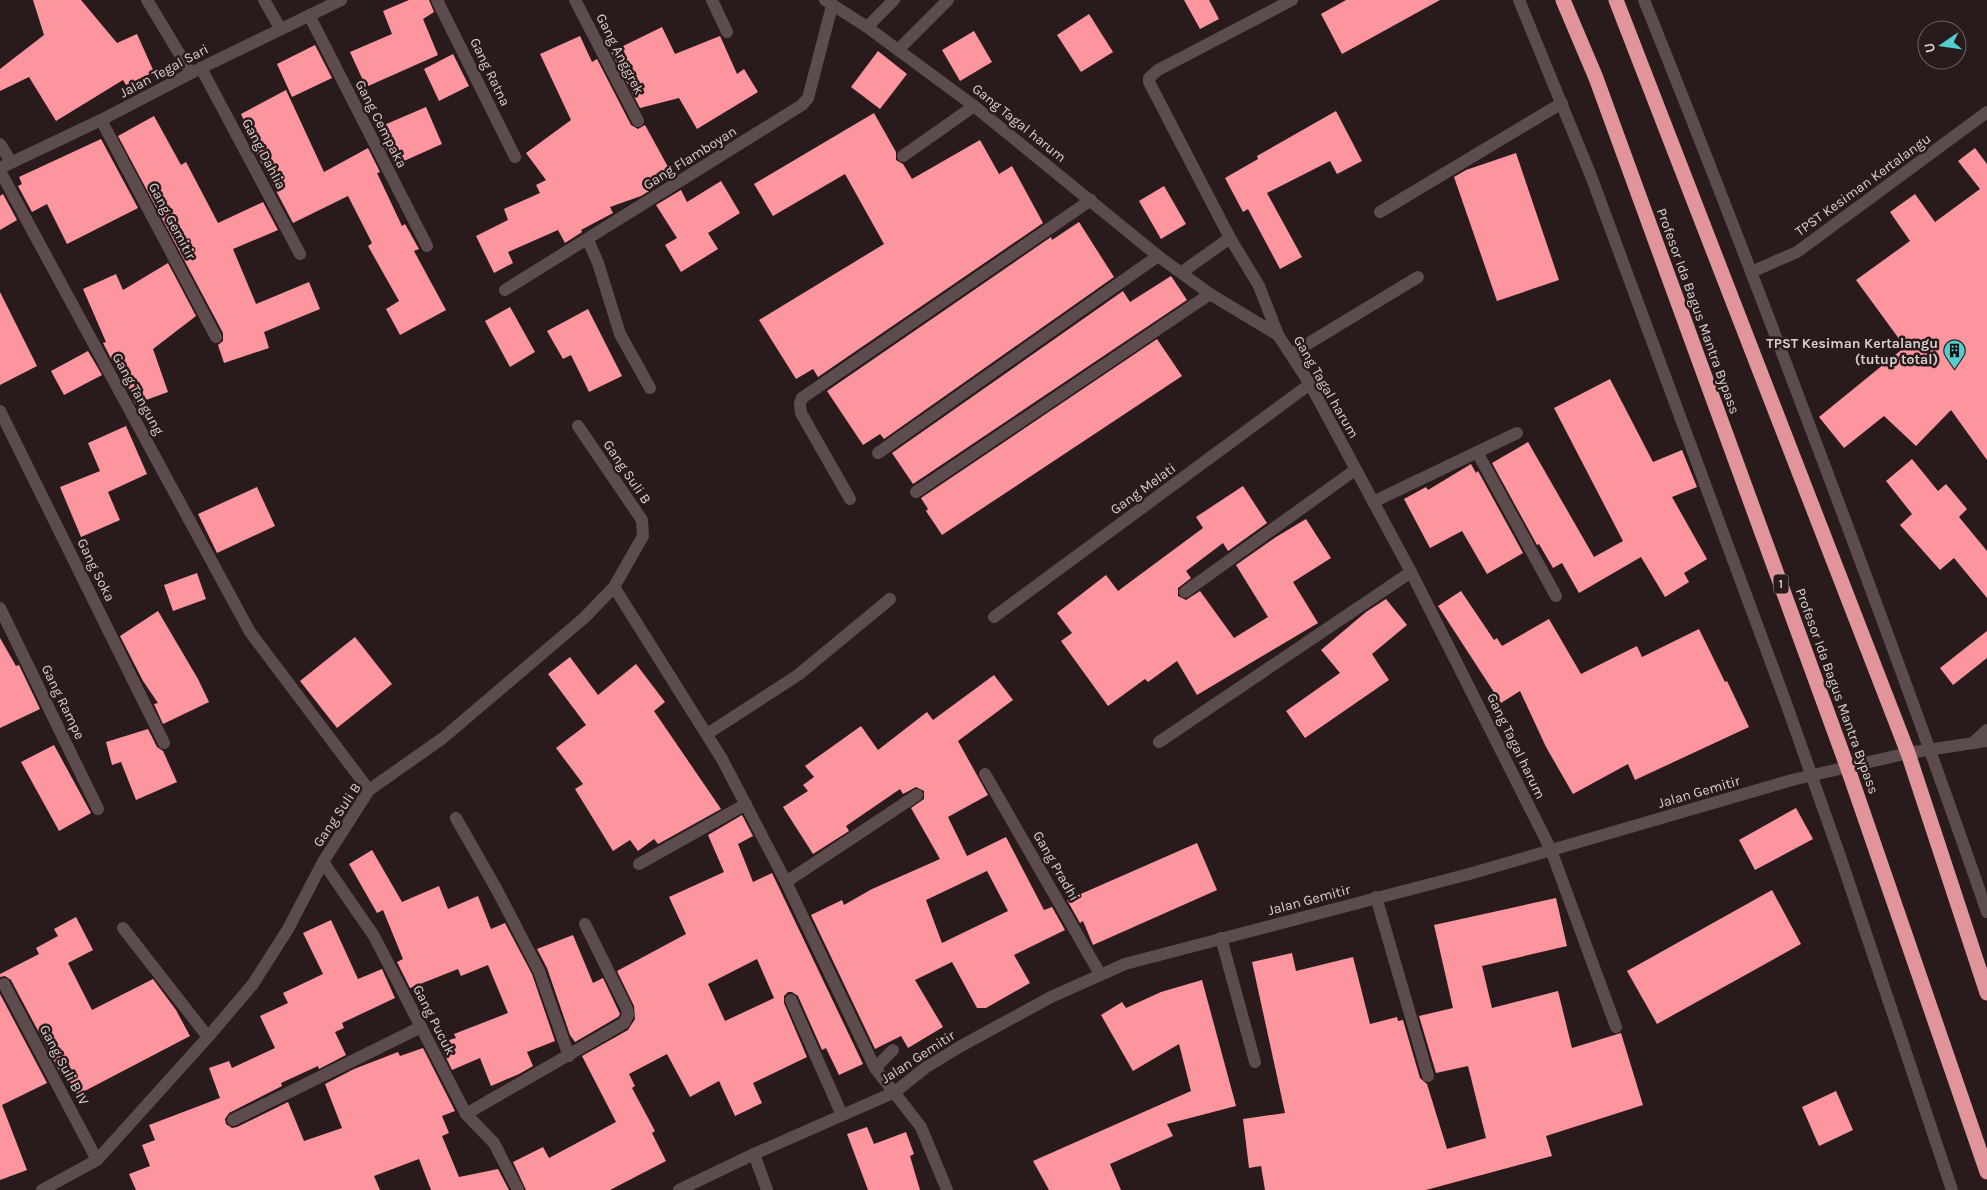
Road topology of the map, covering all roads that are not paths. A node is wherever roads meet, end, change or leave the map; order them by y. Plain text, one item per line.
1 (147, 0) edge
2 (264, 0) edge
3 (341, 0) edge
4 (437, 0) edge
5 (575, 0) edge
6 (712, 0) edge
7 (894, 0) edge
8 (948, 0) edge
9 (1292, 0) edge
10 (1520, 0) edge
11 (1564, 0) edge
12 (1616, 0) edge
13 (1644, 0) edge
14 (829, 3) edge
15 (309, 15) junction
16 (867, 27) junction
17 (280, 28) junction
18 (727, 32) dead end
19 (898, 50) junction
20 (196, 70) junction
21 (1562, 103) junction
22 (974, 106) junction
23 (1986, 116) edge
24 (101, 120) junction
25 (638, 121) dead end
26 (0, 144) edge
27 (903, 156) dead end
28 (515, 157) dead end
29 (4, 167) edge
30 (1091, 200) junction
31 (1380, 212) dead end
32 (1230, 238) junction
33 (588, 240) junction
34 (427, 246) dead end
35 (300, 254) dead end
36 (1158, 256) junction
37 (1182, 272) junction
38 (1752, 272) junction
39 (1418, 277) dead end
40 (505, 290) dead end
41 (1210, 294) junction
42 (1278, 335) junction
43 (216, 337) dead end
44 (1291, 354) junction
45 (1310, 384) junction
46 (650, 388) dead end
47 (0, 411) edge
48 (578, 426) dead end
49 (1517, 433) dead end
50 (1477, 452) junction
51 (878, 453) dead end
52 (1355, 470) junction
53 (916, 492) dead end
54 (850, 499) dead end
55 (1373, 502) junction
56 (1412, 572) junction
57 (614, 587) junction
58 (1185, 592) dead end
59 (1556, 596) dead end
60 (890, 599) dead end
61 (0, 608) edge
62 (994, 617) dead end
63 (1987, 730) edge
64 (707, 734) junction
65 (1987, 741) edge
66 (1159, 742) dead end
67 (164, 743) dead end
68 (1973, 743) junction
69 (1932, 750) junction
70 (1908, 754) junction
71 (1848, 766) junction
72 (985, 774) dead end
73 (1811, 776) junction
74 (369, 790) junction
75 (917, 795) dead end
76 (746, 804) junction
77 (98, 809) dead end
78 (456, 818) dead end
79 (1551, 850) junction
80 (323, 862) junction
81 (639, 864) dead end
82 (786, 882) junction
83 (1376, 897) junction
84 (1987, 912) edge
85 (585, 924) dead end
86 (123, 928) dead end
87 (1221, 938) junction
88 (1100, 974) junction
89 (4, 984) dead end
90 (1987, 993) edge
91 (791, 1000) dead end
92 (1616, 1027) dead end
93 (421, 1028) junction
94 (208, 1037) junction
95 (893, 1050) dead end
96 (569, 1056) junction
97 (1255, 1062) dead end
98 (875, 1068) junction
99 (1428, 1076) dead end
100 (894, 1092) junction
101 (466, 1114) junction
102 (842, 1115) junction
103 (233, 1120) dead end
104 (754, 1154) junction
105 (97, 1160) junction
106 (1987, 1172) edge
107 (42, 1190) edge
108 (518, 1190) edge
109 (679, 1190) edge
110 (766, 1190) edge
111 (947, 1190) edge
112 (1952, 1190) edge

1 - 20 street, Gang Dahlia
2 - 17 street
3 - 15 street, Jalan Tegal Sari
4 - 28 street, Gang Ratna
5 - 25 street, Gang Anggrek
6 - 18 street
7 - 16 street
8 - 19 street
9 - 32 street
10 - 21 street
11 - 71 highway, Profesor Ida Bagus Mantra Bypass / 1
12 - 70 highway
13 - 38 street
14 - 16 street, Gang Tagal harum
14 - 33 street, Gang Flamboyan
15 - 17 street, Jalan Tegal Sari
15 - 34 street, Gang Cempaka
16 - 19 street, Gang Tagal harum
17 - 20 street, Jalan Tegal Sari
19 - 22 street, Gang Tagal harum
20 - 24 street, Jalan Tegal Sari
20 - 35 street, Gang Dahlia
21 - 31 street
21 - 73 street
22 - 27 street
22 - 30 street, Gang Tagal harum
23 - 38 street, TPST Kesiman Kertalangu
24 - 29 street, Jalan Tegal Sari
24 - 43 street, Gang Gemitir
26 - 29 street, Gang Tangung
29 - 74 street, Gang Tangung
30 - 36 street, Gang Tagal harum
30 - 54 street
32 - 37 street
32 - 42 street
33 - 40 street, Gang Flamboyan
33 - 46 street
36 - 37 street, Gang Tagal harum
36 - 51 street
37 - 41 street, Gang Tagal harum
38 - 69 street
39 - 44 street
41 - 42 street, Gang Tagal harum
41 - 53 street
42 - 44 street, Gang Tagal harum
44 - 45 street, Gang Tagal harum
45 - 52 street, Gang Tagal harum
45 - 62 street, Gang Melati
47 - 67 street, Gang Soka
48 - 57 street, Gang Suli B
49 - 50 street
50 - 55 street
50 - 59 street
52 - 55 street, Gang Tagal harum
52 - 58 street
55 - 56 street, Gang Tagal harum
56 - 66 street
56 - 79 street, Gang Tagal harum
57 - 64 street
57 - 74 street, Gang Suli B
60 - 64 street
61 - 77 street, Gang Rampe
63 - 68 street
64 - 76 street
65 - 68 street, Jalan Gemitir
68 - 69 street, Jalan Gemitir
69 - 70 street, Jalan Gemitir
69 - 84 street
70 - 71 street, Jalan Gemitir
70 - 90 highway
71 - 73 street, Jalan Gemitir
71 - 106 highway, Profesor Ida Bagus Mantra Bypass / 1
72 - 88 street, Gang Pradhi
73 - 79 street, Jalan Gemitir
73 - 112 street
74 - 80 street, Gang Suli B
75 - 82 street
76 - 81 street
76 - 82 street
78 - 96 street
79 - 83 street, Jalan Gemitir
79 - 92 street, Gang Tagal harum
80 - 93 street, Gang Pucuk
80 - 94 street, Gang Suli B
82 - 98 street
83 - 87 street, Jalan Gemitir
83 - 99 street
85 - 96 street
86 - 94 street
87 - 88 street, Jalan Gemitir
87 - 97 street
88 - 100 street, Jalan Gemitir
89 - 105 street, Gang Suli B IV
91 - 102 street
93 - 101 street, Gang Pucuk
93 - 103 street
94 - 105 street, Gang Suli B
95 - 98 street
96 - 101 street
98 - 100 street
100 - 102 street, Jalan Gemitir
100 - 111 street
101 - 108 street, Gang Pucuk
102 - 104 street, Jalan Gemitir
104 - 109 street, Jalan Gemitir
104 - 110 street
105 - 107 street, Gang Suli B

